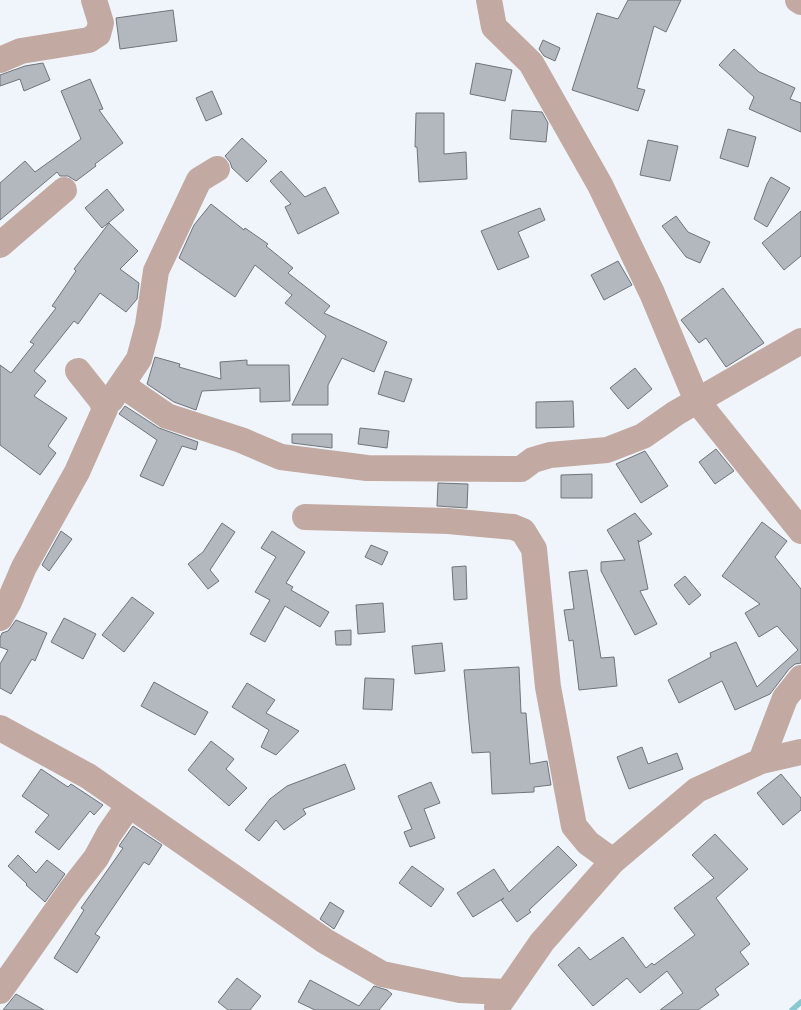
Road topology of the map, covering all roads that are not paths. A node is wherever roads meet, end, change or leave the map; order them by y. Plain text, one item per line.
1 (94, 0) edge
2 (489, 0) edge
3 (0, 60) edge
4 (217, 169) dead end
5 (64, 190) dead end
6 (0, 245) edge
7 (801, 341) edge
8 (78, 371) dead end
9 (122, 385) junction
10 (697, 401) junction
11 (105, 408) junction
12 (306, 517) dead end
13 (801, 531) edge
14 (0, 618) edge
15 (801, 678) edge
16 (0, 728) edge
17 (801, 752) edge
18 (761, 761) junction
19 (129, 805) junction
20 (613, 861) junction
21 (0, 991) edge
22 (501, 1001) edge

1 - 3 street
2 - 10 street
4 - 9 street
5 - 6 street
7 - 10 street
8 - 11 street
9 - 10 street
9 - 11 street
10 - 13 street
11 - 14 street
12 - 20 street
15 - 18 street
16 - 19 street
17 - 18 street
18 - 20 street
19 - 21 street
19 - 22 street
20 - 22 street

